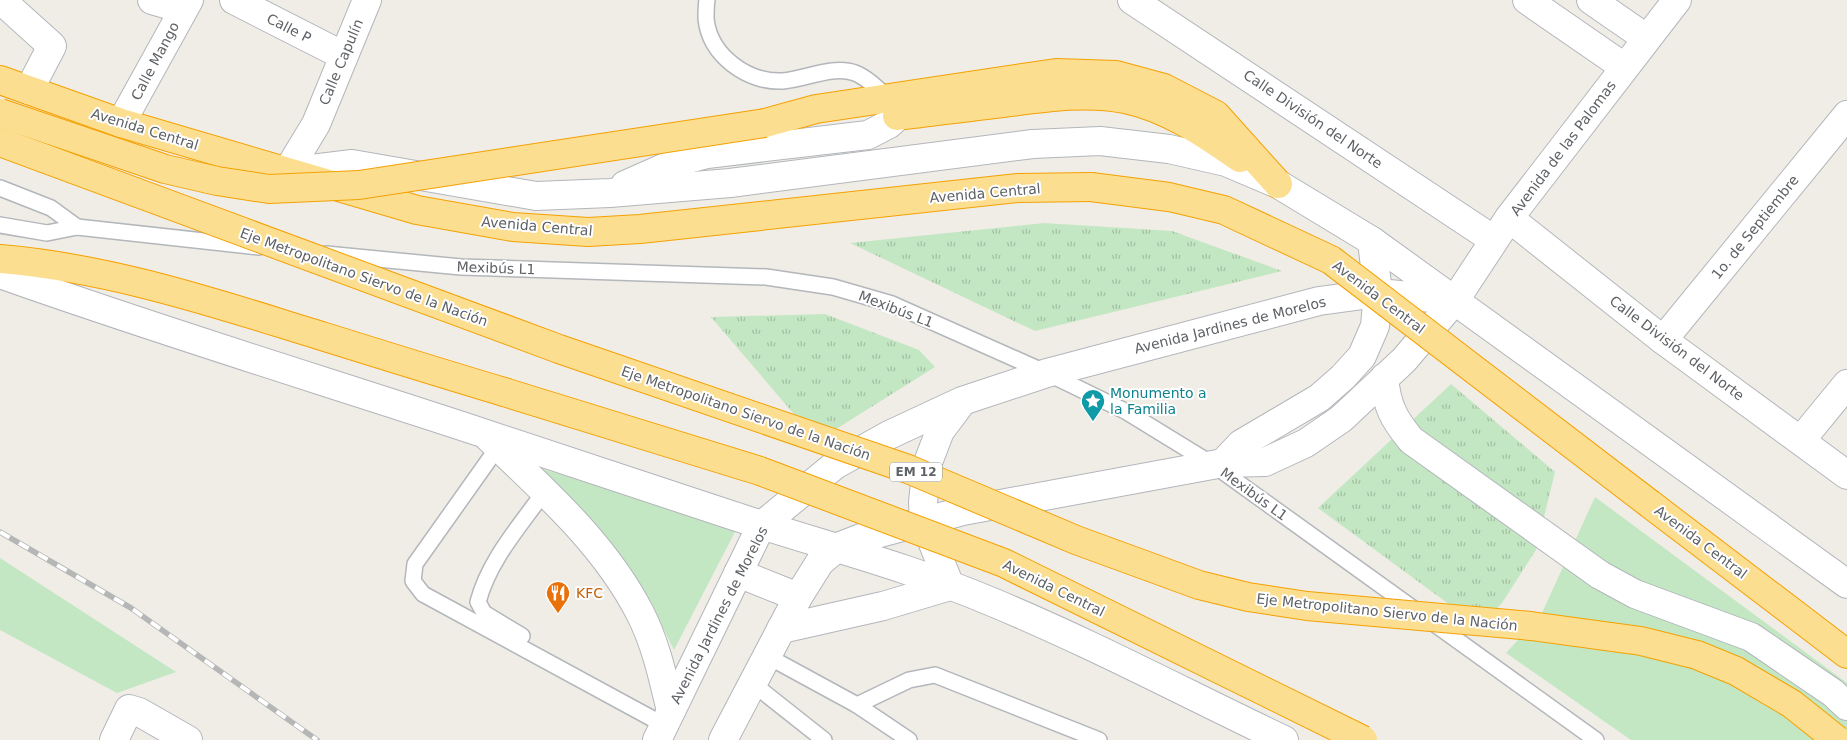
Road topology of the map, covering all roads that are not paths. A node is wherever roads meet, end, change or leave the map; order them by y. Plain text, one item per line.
1 (1, 0) edge
2 (152, 0) edge
3 (234, 0) edge
4 (367, 0) edge
5 (707, 0) edge
6 (1132, 0) edge
7 (1527, 0) edge
8 (1677, 0) edge
9 (186, 4) edge
10 (1605, 4) edge
11 (1646, 38) junction
12 (344, 56) junction
13 (1624, 67) junction
14 (0, 80) edge
15 (29, 90) junction
16 (894, 107) junction
17 (0, 113) edge
18 (1847, 115) edge
19 (121, 124) junction
20 (0, 142) edge
21 (287, 172) junction
22 (1278, 184) junction
23 (0, 188) edge
24 (610, 193) junction
25 (0, 225) edge
26 (77, 227) junction
27 (1502, 229) junction
28 (1372, 241) junction
29 (0, 259) edge
30 (0, 274) edge
31 (1378, 294) junction
32 (1455, 300) junction
33 (1663, 340) junction
34 (1048, 373) junction
35 (1384, 378) junction
36 (1847, 384) edge
37 (962, 401) junction
38 (490, 440) junction
39 (1801, 440) junction
40 (1219, 464) junction
41 (1847, 475) edge
42 (544, 492) junction
43 (924, 521) junction
44 (761, 526) junction
45 (838, 548) junction
46 (738, 573) junction
47 (1847, 584) edge
48 (950, 586) junction
49 (798, 597) junction
50 (781, 629) junction
51 (1847, 654) edge
52 (767, 656) junction
53 (752, 683) junction
54 (617, 699) junction
55 (857, 704) junction
56 (1847, 706) edge
57 (664, 725) edge
58 (114, 740) edge
59 (188, 740) edge
60 (722, 740) edge
61 (824, 740) edge
62 (909, 740) edge
63 (1099, 740) edge
64 (1284, 740) edge
65 (1363, 740) edge
66 (1596, 740) edge
67 (1837, 740) edge

1 - 15 main road
2 - 9 main road
3 - 12 main road, Calle P
4 - 12 main road, Calle Capulín
5 - 16 lane
6 - 27 main road, Calle División del Norte
7 - 13 main road
8 - 11 main road, Avenida de las Palomas
9 - 19 main road, Calle Mango
10 - 11 main road
11 - 13 main road, Avenida de las Palomas
12 - 21 main road, Calle Capulín
13 - 27 main road, Avenida de las Palomas
14 - 15 highway, Avenida Central
15 - 19 highway, Avenida Central
16 - 17 highway, bridge
16 - 22 highway
16 - 24 main road
18 - 33 main road, 1o. de Septiembre
19 - 21 highway, Avenida Central
20 - 67 highway, Eje Metropolitano Siervo de la Nación / EM 12, bridge
21 - 24 main road
21 - 51 highway, Avenida Central, bridge
22 - 24 main road
22 - 28 main road
23 - 26 lane
25 - 26 lane, Mexibús L1
26 - 34 lane, Mexibús L1
27 - 32 main road, Avenida de las Palomas
27 - 33 main road, Calle División del Norte
28 - 31 main road
28 - 32 main road
29 - 65 highway, Avenida Central, bridge
30 - 38 main road
31 - 32 main road, Avenida Jardines de Morelos
31 - 34 main road, Avenida Jardines de Morelos
31 - 40 main road
32 - 35 main road
32 - 47 main road
33 - 39 main road, Calle División del Norte
34 - 37 main road, Avenida Jardines de Morelos
34 - 40 lane, Mexibús L1
35 - 40 main road
35 - 56 main road
36 - 39 main road
37 - 43 main road
37 - 44 main road, Avenida Jardines de Morelos
38 - 42 main road
38 - 44 main road
38 - 54 lane
39 - 41 main road, Calle División del Norte
40 - 43 main road
40 - 66 lane, Mexibús L1
42 - 54 lane
42 - 57 main road
43 - 45 main road
43 - 48 main road
44 - 45 main road
44 - 46 main road, Avenida Jardines de Morelos
45 - 48 main road
45 - 49 main road
46 - 49 main road
46 - 57 main road, Avenida Jardines de Morelos
48 - 50 main road
48 - 64 main road
49 - 50 main road
50 - 52 main road
52 - 53 main road
52 - 55 lane
53 - 60 main road
53 - 61 lane
54 - 57 lane
55 - 62 lane
55 - 63 lane
58 - 59 main road

